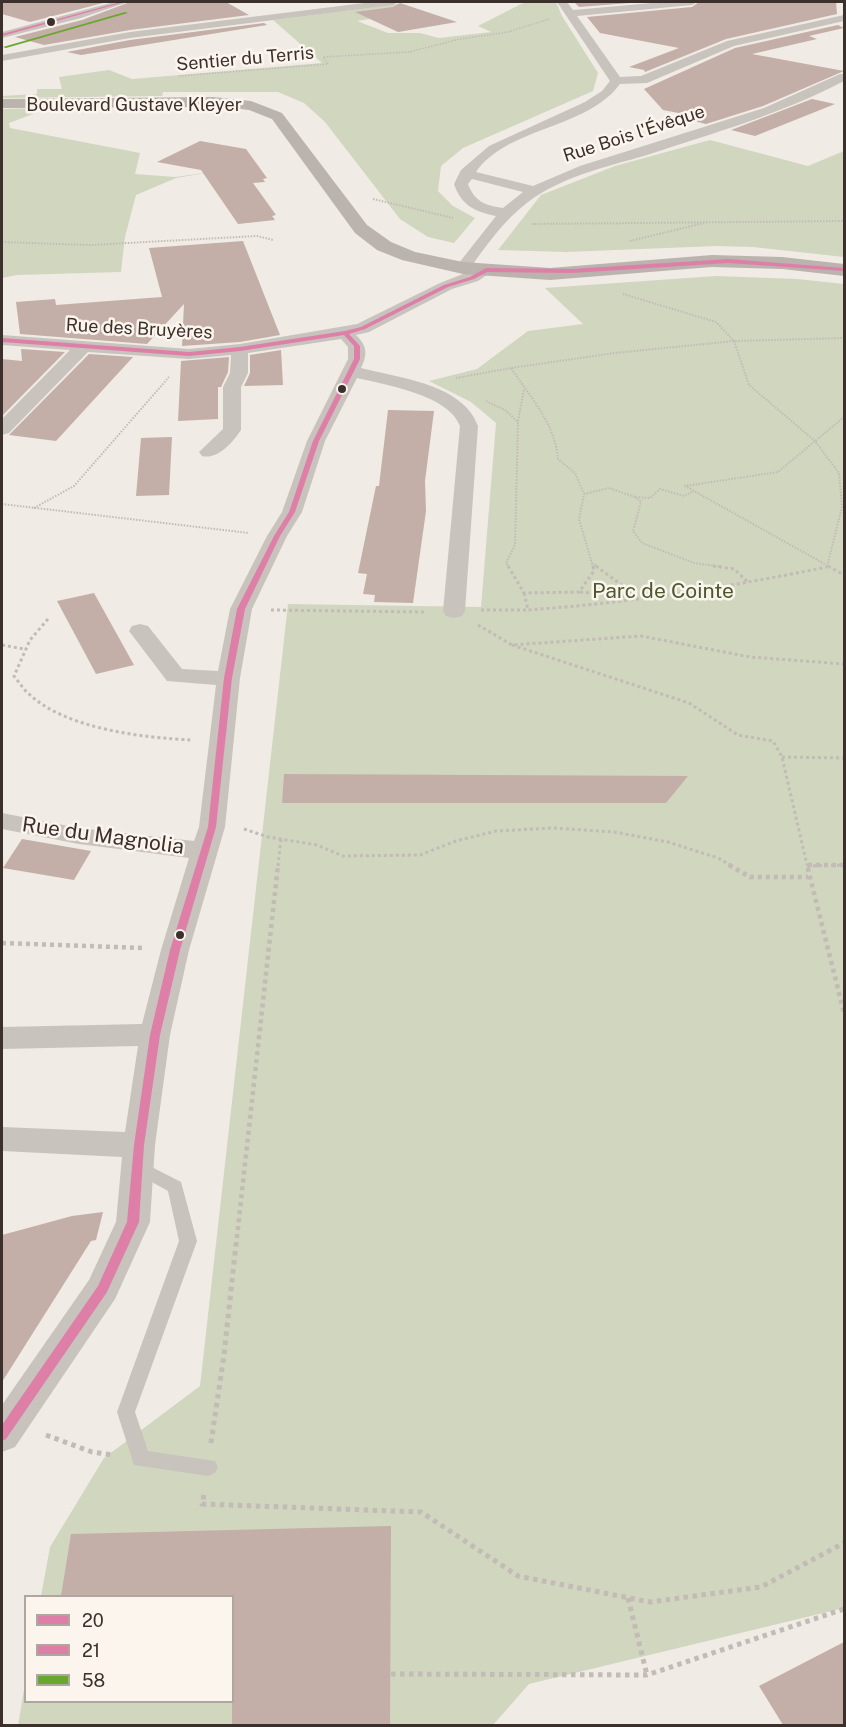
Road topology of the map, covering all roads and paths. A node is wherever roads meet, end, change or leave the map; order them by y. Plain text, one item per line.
1 (123, 2) edge
2 (393, 2) edge
3 (562, 2) edge
4 (692, 2) edge
5 (76, 3) dead end
6 (98, 10) junction
7 (571, 16) junction
8 (844, 18) edge
9 (2, 35) edge
10 (2, 57) edge
11 (174, 77) dead end
12 (844, 77) edge
13 (616, 81) junction
14 (2, 104) edge
15 (466, 173) junction
16 (534, 191) junction
17 (366, 198) dead end
18 (844, 222) edge
19 (496, 224) junction
20 (273, 240) dead end
21 (2, 242) edge
22 (459, 267) junction
23 (486, 270) junction
24 (844, 270) edge
25 (446, 286) junction
26 (614, 292) dead end
27 (345, 333) junction
28 (844, 338) edge
29 (2, 340) edge
30 (735, 341) junction
31 (83, 347) junction
32 (240, 349) junction
33 (189, 354) junction
34 (511, 368) junction
35 (351, 371) junction
36 (456, 386) dead end
37 (524, 389) junction
38 (485, 401) dead end
39 (844, 417) edge
40 (518, 422) junction
41 (2, 429) edge
42 (815, 441) junction
43 (209, 452) dead end
44 (694, 491) junction
45 (585, 494) junction
46 (635, 497) junction
47 (2, 504) edge
48 (33, 508) junction
49 (277, 536) junction
50 (591, 562) junction
51 (827, 567) junction
52 (844, 575) edge
53 (749, 583) junction
54 (579, 592) junction
55 (524, 593) junction
56 (639, 598) junction
57 (282, 610) dead end
58 (478, 610) dead end
59 (528, 610) junction
60 (454, 611) junction
61 (48, 620) dead end
62 (140, 631) dead end
63 (2, 645) edge
64 (512, 645) junction
65 (24, 649) junction
66 (844, 664) edge
67 (228, 678) junction
68 (222, 741) junction
69 (782, 757) junction
70 (844, 758) edge
71 (2, 821) edge
72 (244, 829) dead end
73 (281, 839) junction
74 (205, 851) junction
75 (807, 865) junction
76 (844, 865) edge
77 (808, 877) junction
78 (2, 943) edge
79 (175, 950) junction
80 (844, 1013) edge
81 (155, 1035) junction
82 (2, 1038) edge
83 (2, 1138) edge
84 (138, 1156) junction
85 (6, 1428) edge
86 (141, 1459) junction
87 (208, 1467) junction
88 (844, 1542) edge
89 (628, 1598) junction
90 (844, 1609) edge
91 (391, 1674) dead end
92 (646, 1675) junction

1 - 6 street
2 - 10 street
3 - 7 street
4 - 7 street
5 - 6 street
6 - 9 street
7 - 11 path, Sentier du Terris
7 - 13 street
8 - 13 street
12 - 16 street, Rue Bois l'Évêque
13 - 15 street
14 - 22 street, Boulevard Gustave Kleyer
15 - 16 street
15 - 19 street
16 - 19 street, Rue Bois l'Évêque
17 - 19 path
18 - 19 path
19 - 22 street, Rue Bois l'Évêque
20 - 21 path
22 - 23 street, Boulevard Gustave Kleyer
22 - 25 street, Rue Bois l'Évêque
23 - 24 street, Boulevard Gustave Kleyer
23 - 25 street, Rue des Bruyères
25 - 27 street, Rue des Bruyères
26 - 30 path
27 - 32 street, Rue des Bruyères
27 - 35 street
28 - 30 path
29 - 31 street, Rue des Bruyères
30 - 34 path
30 - 42 path
31 - 33 street, Rue des Bruyères
31 - 41 street
32 - 33 street, Rue des Bruyères
32 - 43 street
33 - 48 path
34 - 36 path
34 - 37 path
35 - 49 street
35 - 60 street
37 - 40 path
37 - 45 path
38 - 40 path
39 - 42 path
40 - 55 path
42 - 44 path
42 - 51 path
44 - 46 path
44 - 51 path
45 - 46 path
45 - 50 path
46 - 53 path
47 - 48 path
48 - 49 path
49 - 67 street
50 - 54 path
50 - 56 path
51 - 52 path
51 - 53 path
53 - 56 path
54 - 55 path
54 - 56 path
55 - 59 path
56 - 59 path
57 - 60 path
58 - 59 path
60 - 64 path
61 - 65 path
62 - 67 street
63 - 65 path
64 - 66 path
64 - 69 path
65 - 68 path
67 - 68 street
68 - 74 street
69 - 70 path
69 - 75 path
71 - 74 street, Rue du Magnolia
72 - 73 path
73 - 77 path
73 - 87 path
74 - 79 street
75 - 76 path
75 - 77 path
77 - 80 path
78 - 79 path
79 - 81 street
81 - 82 street
81 - 84 street
83 - 84 street
84 - 85 street
84 - 86 lane
85 - 86 path
86 - 87 lane
87 - 89 path
88 - 89 path
89 - 92 path
90 - 92 path
91 - 92 path

